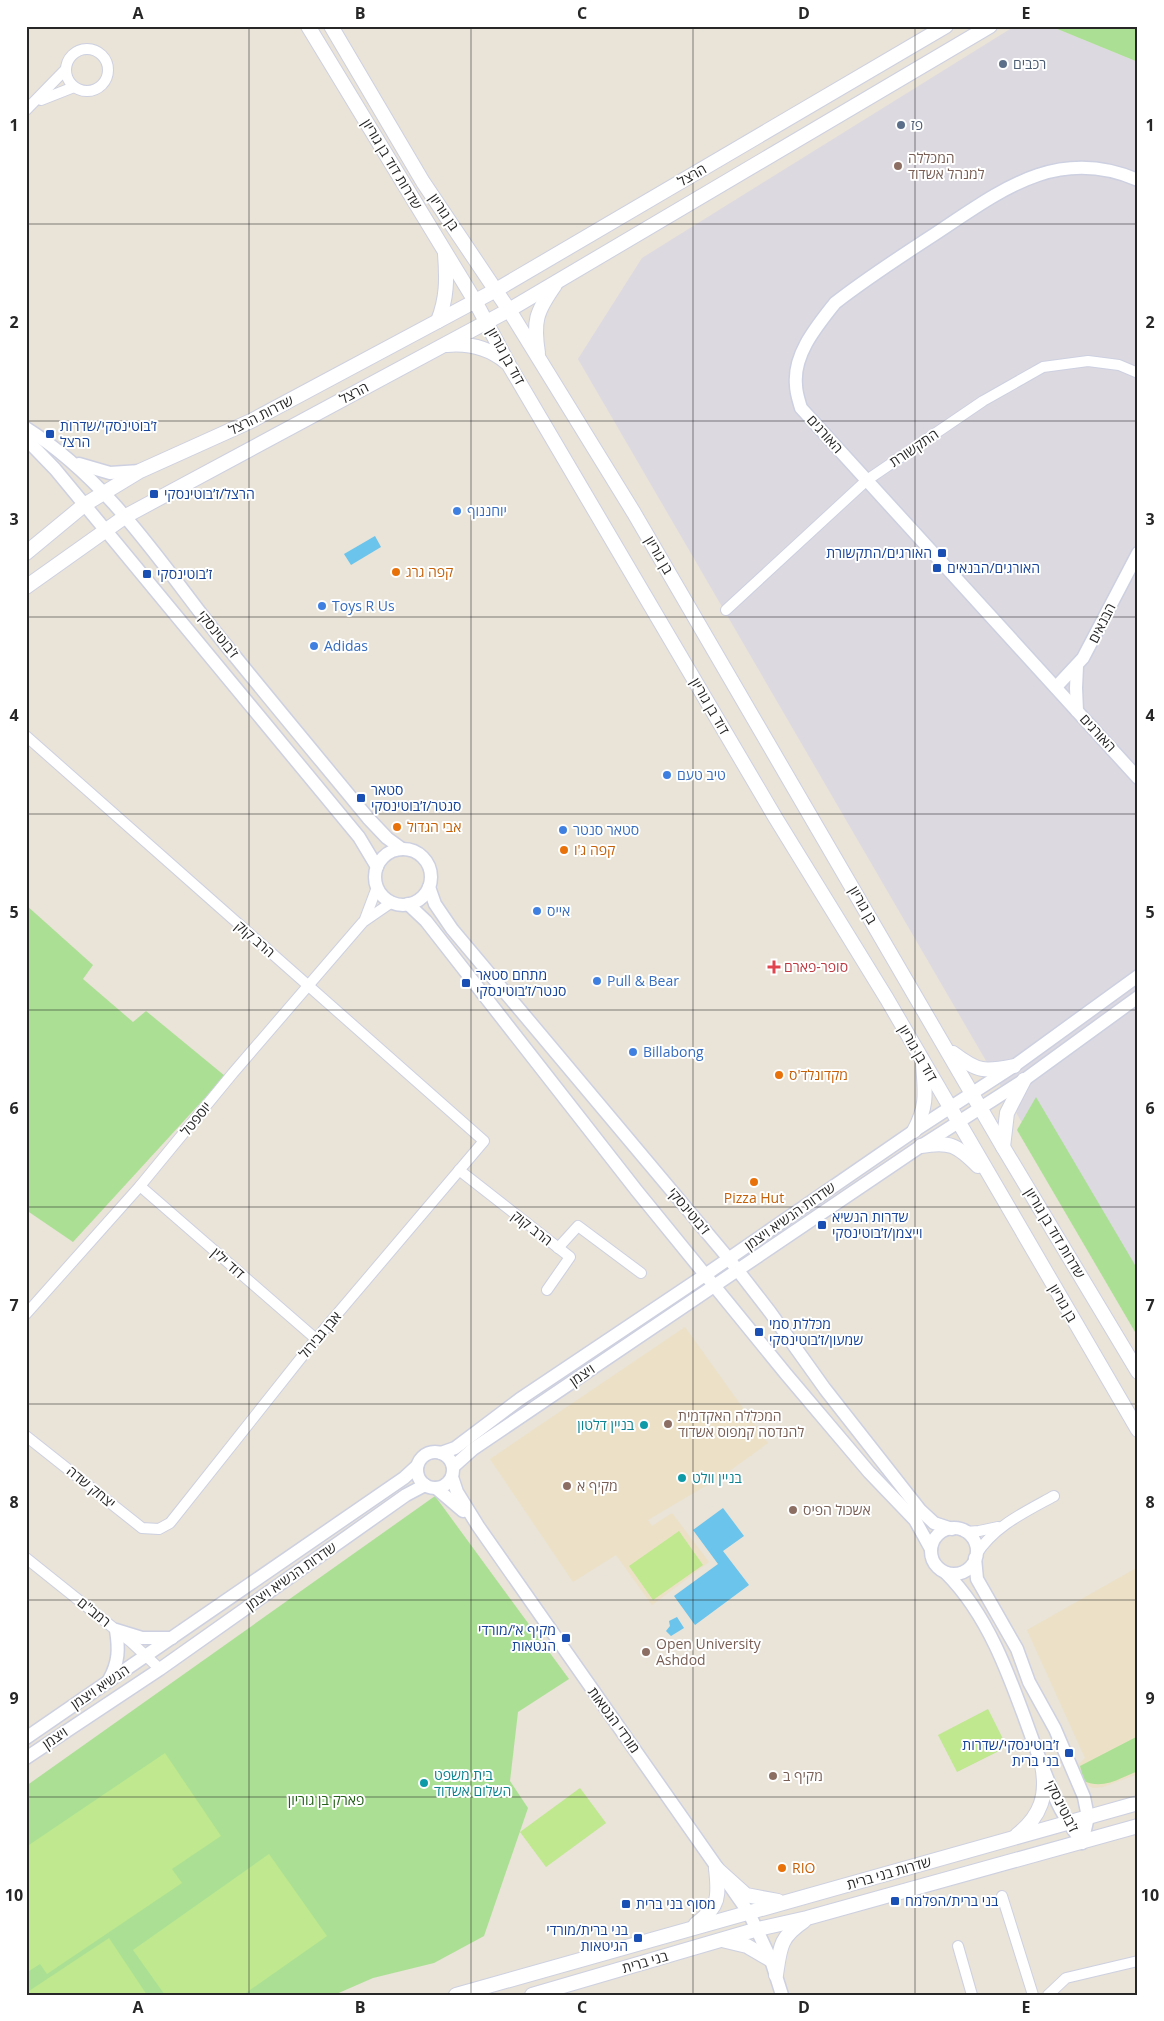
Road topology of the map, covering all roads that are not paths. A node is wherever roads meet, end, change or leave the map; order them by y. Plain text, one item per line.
1 (308, 26) edge
2 (331, 26) edge
3 (946, 26) edge
4 (990, 26) edge
5 (66, 69) junction
6 (74, 87) junction
7 (30, 107) edge
8 (1138, 180) edge
9 (444, 250) junction
10 (558, 281) junction
11 (496, 290) junction
12 (475, 301) junction
13 (509, 310) junction
14 (438, 321) junction
15 (487, 321) junction
16 (444, 346) junction
17 (540, 361) junction
18 (509, 365) junction
19 (1138, 373) edge
20 (26, 428) edge
21 (26, 440) edge
22 (264, 441) joint
23 (71, 461) junction
24 (140, 471) junction
25 (867, 480) junction
26 (104, 492) junction
27 (84, 505) junction
28 (126, 516) junction
29 (104, 530) junction
30 (26, 552) edge
31 (1138, 553) edge
32 (26, 587) edge
33 (726, 610) dead end
34 (1078, 666) junction
35 (1056, 687) junction
36 (1077, 711) junction
37 (26, 736) edge
38 (1138, 778) edge
39 (402, 849) junction
40 (377, 867) junction
41 (377, 887) junction
42 (429, 887) junction
43 (392, 902) junction
44 (408, 904) junction
45 (363, 922) junction
46 (1138, 976) edge
47 (308, 986) junction
48 (1138, 997) edge
49 (947, 1049) junction
50 (923, 1060) junction
51 (1014, 1066) junction
52 (1024, 1080) junction
53 (973, 1093) junction
54 (949, 1108) junction
55 (982, 1108) junction
56 (958, 1124) junction
57 (914, 1131) junction
58 (484, 1141) joint
59 (922, 1146) junction
60 (1003, 1147) junction
61 (459, 1170) junction
62 (989, 1177) junction
63 (140, 1186) junction
64 (558, 1248) junction
65 (729, 1259) junction
66 (738, 1270) junction
67 (641, 1273) dead end
68 (705, 1275) junction
69 (714, 1286) junction
70 (547, 1290) dead end
71 (26, 1314) edge
72 (316, 1339) junction
73 (1138, 1372) edge
74 (1138, 1430) edge
75 (26, 1436) edge
76 (441, 1453) junction
77 (417, 1466) junction
78 (452, 1472) junction
79 (431, 1487) junction
80 (1054, 1496) dead end
81 (1004, 1524) junction
82 (478, 1526) junction
83 (159, 1529) joint
84 (952, 1529) junction
85 (965, 1532) junction
86 (931, 1549) junction
87 (976, 1557) junction
88 (26, 1558) edge
89 (946, 1573) junction
90 (116, 1630) junction
91 (175, 1638) junction
92 (146, 1656) junction
93 (160, 1669) junction
94 (108, 1682) junction
95 (26, 1738) edge
96 (26, 1758) edge
97 (1042, 1765) junction
98 (1138, 1802) edge
99 (1088, 1817) junction
100 (1069, 1822) junction
101 (1138, 1826) edge
102 (1012, 1838) junction
103 (1082, 1842) junction
104 (716, 1868) junction
105 (1002, 1896) dead end
106 (786, 1902) junction
107 (749, 1913) junction
108 (808, 1918) junction
109 (692, 1927) junction
110 (758, 1930) junction
111 (721, 1940) junction
112 (639, 1942) joint
113 (958, 1946) dead end
114 (772, 1960) junction
115 (1138, 1961) edge
116 (776, 1975) junction
117 (456, 1995) edge
118 (532, 1995) edge
119 (782, 1995) edge
120 (972, 1995) edge
121 (1033, 1995) edge
122 (1048, 1995) edge

1 - 9 main road, שדרות דוד בן גוריון
2 - 11 main road, בן גוריון
3 - 11 main road, הרצל
4 - 10 main road, הרצל
5 - 6 street
5 - 6 street
5 - 7 street
6 - 7 street
8 - 25 street, האורגים
9 - 12 main road, שדרות דוד בן גוריון
9 - 14 main road
10 - 13 main road, הרצל
10 - 17 main road
11 - 12 main road, הרצל
11 - 13 main road, בן גוריון
12 - 14 main road, הרצל
12 - 15 main road, דוד בן גוריון
13 - 15 main road, הרצל
13 - 17 main road, בן גוריון
14 - 24 main road, שדרות הרצל
15 - 16 main road
15 - 18 main road, דוד בן גוריון
16 - 18 main road
16 - 22 main road, הרצל
17 - 49 main road, בן גוריון
18 - 50 main road, דוד בן גוריון
19 - 25 street, התקשורת
20 - 23 street, ז'בוטינסקי
21 - 27 street, ז'בוטינסקי
22 - 28 main road, שדרות הרצל
23 - 24 street
23 - 26 street, ז'בוטינסקי
24 - 26 main road, שדרות הרצל
25 - 33 street, התקשורת
25 - 35 street, האורגים
26 - 27 main road, שדרות הרצל
26 - 28 street, ז'בוטינסקי
27 - 29 street, ז'בוטינסקי
27 - 30 main road
28 - 29 main road, שדרות הרצל
28 - 39 street, ז'בוטינסקי
29 - 32 main road, שדרות הרצל
29 - 40 street, ז'בוטינסקי
31 - 34 street, הבנאים
34 - 35 street, הבנאים
34 - 36 street
35 - 36 street, האורגים
36 - 38 street, האורגים
37 - 47 street, הרב קוק
39 - 40 street
39 - 42 street
40 - 41 street
41 - 43 street
41 - 45 street, יוספטל
42 - 44 street
42 - 65 street, ז'בוטינסקי
43 - 44 street
43 - 45 street, יוספטל
44 - 68 street, ז'בוטינסקי
45 - 47 street, יוספטל
46 - 51 street, שדרות הנשיא ויצמן
47 - 58 street, הרב קוק
47 - 63 street, יוספטל
48 - 52 street, שדרות הנשיא ויצמן
49 - 51 main road
49 - 53 main road, בן גוריון
50 - 54 main road, דוד בן גוריון
50 - 57 main road
51 - 53 street, שדרות הנשיא ויצמן
52 - 55 street, שדרות הנשיא ויצמן
52 - 60 main road
53 - 54 street, שדרות הנשיא ויצמן
53 - 55 main road, שדרות דוד בן גוריון
54 - 56 main road
54 - 57 street, שדרות הנשיא ויצמן
55 - 56 street, שדרות הנשיא ויצמן
55 - 60 main road, שדרות דוד בן גוריון
56 - 59 street, שדרות הנשיא ויצמן
56 - 62 main road
57 - 65 street, שדרות הנשיא ויצמן
58 - 61 street, אבן גבירול
59 - 62 main road
59 - 66 street, שדרות הנשיא ויצמן
60 - 73 main road, שדרות דוד בן גוריון
61 - 64 street, הרב קוק
61 - 72 street, אבן גבירול
62 - 74 main road, בן גוריון
63 - 71 street, יוספטל
63 - 72 street, דוד ילין
64 - 67 street, הרב קוק
64 - 70 street, הרב קוק
65 - 66 street, ז'בוטינסקי
65 - 68 street, שדרות הנשיא ויצמן
66 - 69 street, שדרות הנשיא ויצמן
66 - 84 street, ז'בוטינסקי
68 - 69 street, ז'בוטינסקי
68 - 76 street, שדרות הנשיא ויצמן
69 - 78 street, ויצמן
69 - 86 street, ז'בוטינסקי
72 - 83 street, אבן גבירול
75 - 83 street, יצחק שדה
76 - 77 street
76 - 78 street
77 - 79 street
77 - 91 street, שדרות הנשיא ויצמן
78 - 79 street
78 - 82 street, מורדי הגטאות
79 - 82 street, מורדי הגטאות
79 - 93 street, שדרות הנשיא ויצמן
80 - 81 street
81 - 85 street
81 - 87 street
82 - 104 street, מורדי הגטאות
84 - 85 street
84 - 86 street
85 - 87 street
86 - 89 street
87 - 89 street
87 - 99 street, ז'בוטינסקי
88 - 90 street, רמב"ם
89 - 97 street, ז'בוטינסקי
90 - 91 street
90 - 92 street, רמב"ם
90 - 94 street
91 - 92 street, הנשיא ויצמן
92 - 93 street, רמב"ם
92 - 94 street, הנשיא ויצמן
93 - 96 street, ויצמן
94 - 95 street, הנשיא ויצמן
97 - 100 street, ז'בוטינסקי
97 - 102 main road
98 - 99 main road, שדרות בני ברית
99 - 100 main road, שדרות בני ברית
99 - 103 street, ז'בוטינסקי
100 - 102 main road, שדרות בני ברית
100 - 103 street, ז'בוטינסקי
101 - 103 main road
102 - 106 main road, שדרות בני ברית
103 - 108 main road, שדרות בני ברית
104 - 106 main road
104 - 107 street, מורדי הגטאות
104 - 109 main road
105 - 121 street
106 - 107 main road, שדרות בני ברית
107 - 109 main road, שדרות בני ברית
107 - 110 street, מורדי הגטאות
108 - 110 main road, שדרות בני ברית
108 - 116 main road
109 - 112 main road, שדרות בני ברית
110 - 111 main road, בני ברית
110 - 114 street, מורדי הגטאות
111 - 114 main road
111 - 118 main road, בני ברית
112 - 117 main road, בני ברית
113 - 120 street
114 - 116 street, מורדי הגטאות
115 - 122 street
116 - 119 street, מורדי הגטאות

